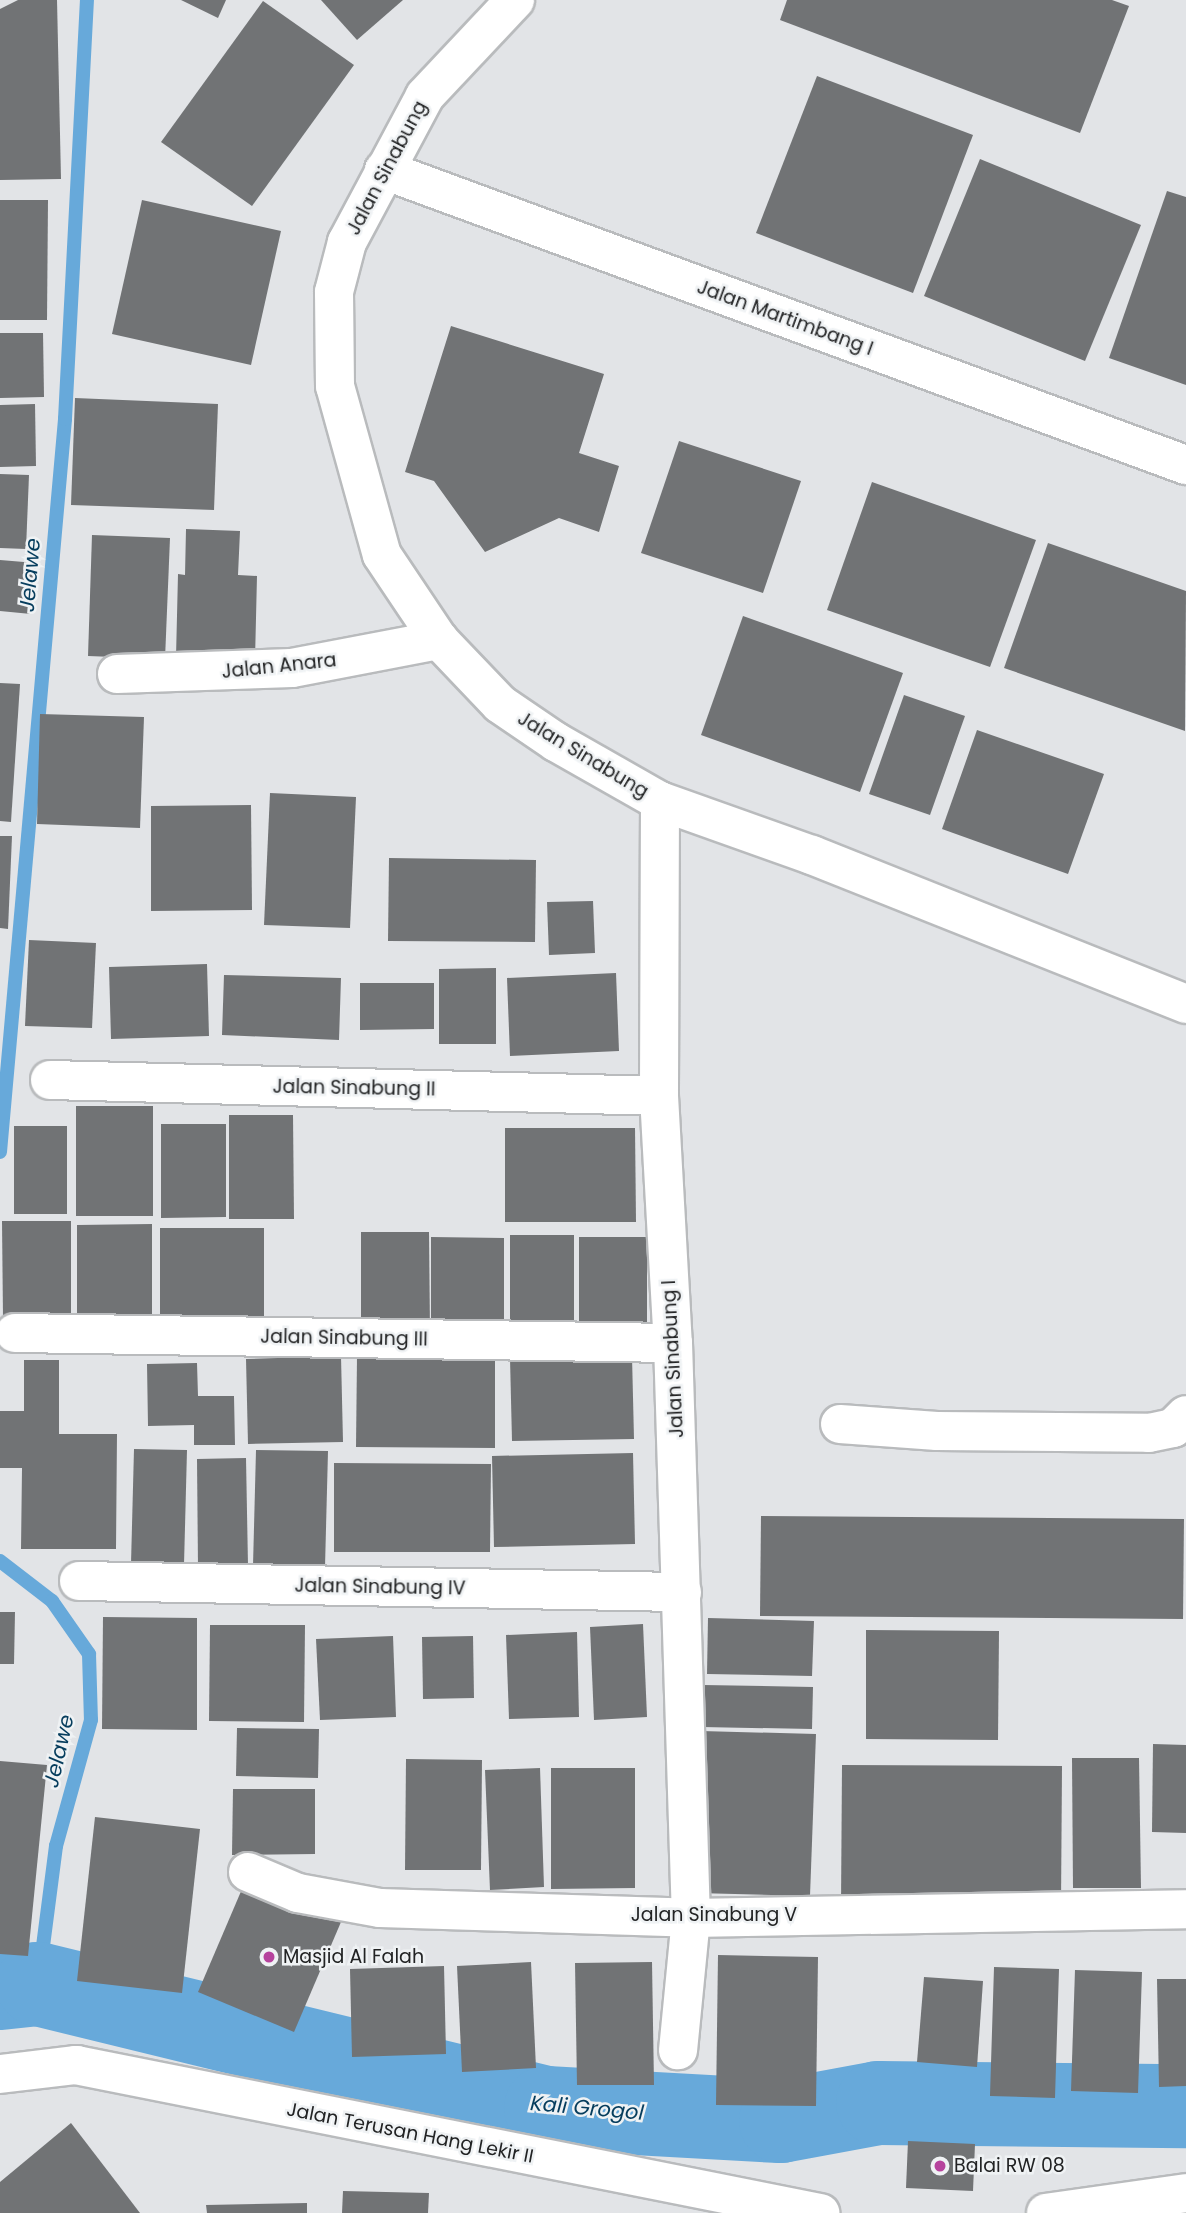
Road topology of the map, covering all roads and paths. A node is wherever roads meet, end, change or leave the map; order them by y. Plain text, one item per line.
1 (515, 0) edge
2 (384, 170) junction
3 (1186, 465) edge
4 (439, 640) junction
5 (117, 674) dead end
6 (660, 801) junction
7 (1186, 1004) edge
8 (50, 1080) dead end
9 (659, 1096) junction
10 (15, 1333) dead end
11 (673, 1343) junction
12 (1186, 1415) edge
13 (840, 1424) dead end
14 (79, 1581) dead end
15 (682, 1592) junction
16 (248, 1872) dead end
17 (1186, 1909) edge
18 (691, 1917) junction
19 (678, 2050) dead end
20 (0, 2074) edge
21 (1186, 2193) edge
22 (820, 2213) edge
23 (1046, 2213) edge

1 - 2 street, Jalan Sinabung
2 - 3 street, Jalan Martimbang I
2 - 4 street, Jalan Sinabung
4 - 5 street, Jalan Anara
4 - 6 street, Jalan Sinabung
6 - 7 street, Jalan Sinabung
6 - 9 street, Jalan Sinabung I
8 - 9 street, Jalan Sinabung II
9 - 11 street, Jalan Sinabung I
10 - 11 street, Jalan Sinabung III
11 - 15 street, Jalan Sinabung I
12 - 13 street
14 - 15 street, Jalan Sinabung IV
15 - 18 street, Jalan Sinabung I
16 - 18 street, Jalan Sinabung V
17 - 18 street, Jalan Sinabung V
18 - 19 street, Jalan Sinabung I
20 - 22 street, Jalan Terusan Hang Lekir II
21 - 23 street

